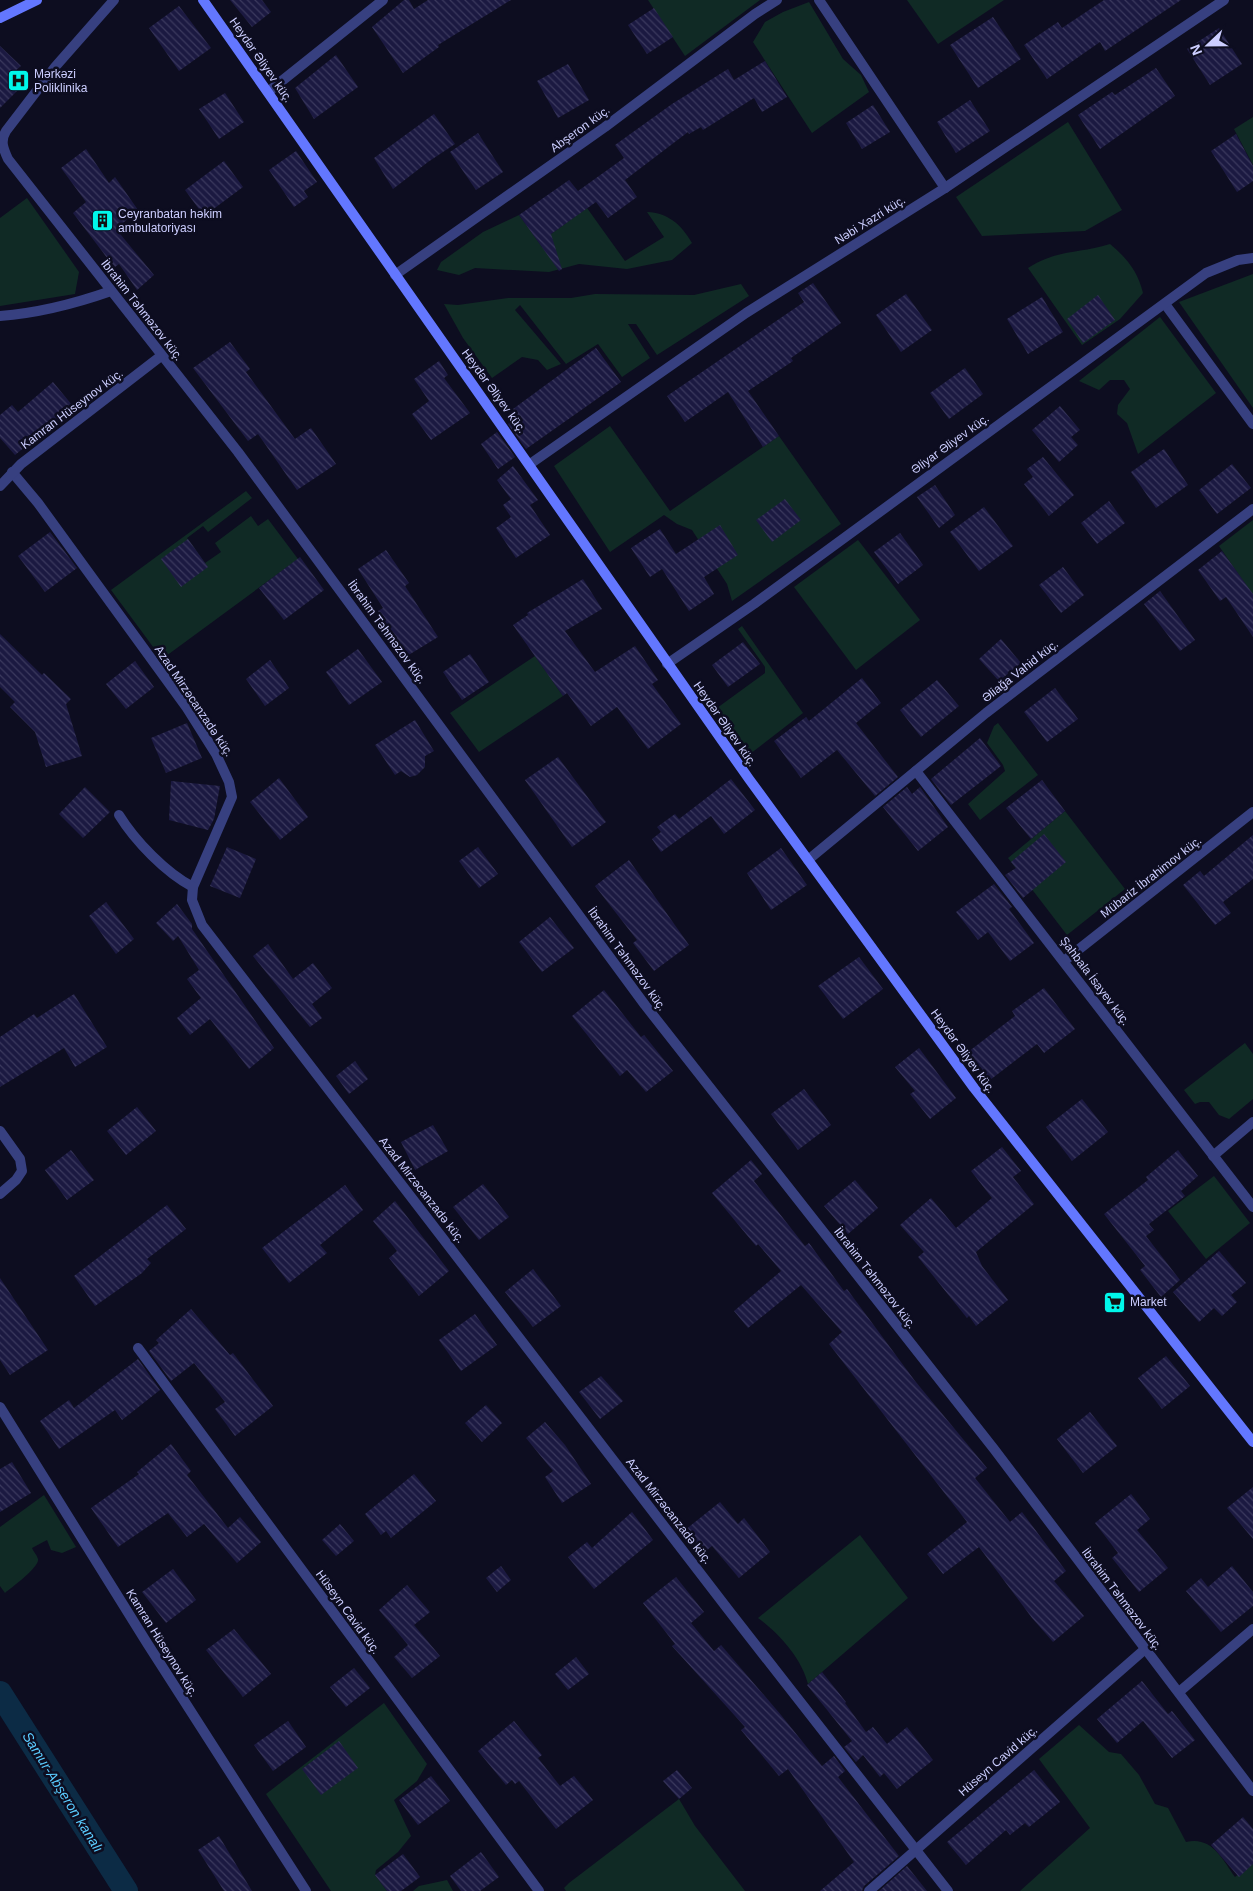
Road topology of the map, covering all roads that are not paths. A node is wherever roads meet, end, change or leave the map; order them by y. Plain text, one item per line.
1 (37, 0) edge
2 (114, 0) edge
3 (203, 0) edge
4 (384, 0) edge
5 (777, 0) edge
6 (819, 0) edge
7 (1224, 0) edge
8 (0, 18) edge
9 (268, 92) junction
10 (945, 188) junction
11 (1253, 258) edge
12 (395, 275) junction
13 (111, 290) junction
14 (1165, 304) junction
15 (0, 316) edge
16 (161, 356) junction
17 (1253, 424) edge
18 (530, 464) junction
19 (12, 472) junction
20 (0, 486) edge
21 (1253, 509) edge
22 (667, 664) junction
23 (916, 771) junction
24 (1253, 812) edge
25 (119, 815) dead end
26 (808, 860) junction
27 (193, 887) junction
28 (1064, 961) junction
29 (1253, 1122) edge
30 (0, 1131) edge
31 (1213, 1156) junction
32 (0, 1194) edge
33 (1253, 1207) edge
34 (138, 1348) dead end
35 (0, 1407) edge
36 (1253, 1442) edge
37 (1253, 1629) edge
38 (1144, 1650) junction
39 (1178, 1692) junction
40 (1253, 1791) edge
41 (916, 1848) junction
42 (306, 1891) edge
43 (539, 1891) edge
44 (869, 1891) edge
45 (948, 1891) edge

1 - 8 street
2 - 13 street, İbrahim Təhməzov küç.
3 - 9 street, Heydər Əliyev küç.
4 - 9 street
5 - 12 street, Abşeron küç.
6 - 10 street
7 - 10 street, Nəbi Xəzri küç.
9 - 12 street, Heydər Əliyev küç.
10 - 18 street, Nəbi Xəzri küç.
11 - 14 street, Əliyar Əliyev küç.
12 - 18 street, Heydər Əliyev küç.
13 - 15 street
13 - 16 street, İbrahim Təhməzov küç.
14 - 17 street
14 - 22 street, Əliyar Əliyev küç.
16 - 19 street, Kamran Hüseynov küç.
16 - 38 street, İbrahim Təhməzov küç.
18 - 22 street, Heydər Əliyev küç.
19 - 20 street, Kamran Hüseynov küç.
19 - 27 street, Azad Mirzəcanzadə küç.
21 - 23 street, Əliağa Vahid küç.
22 - 26 street, Heydər Əliyev küç.
23 - 26 street, Əliağa Vahid küç.
23 - 28 street, Şahbala İsayev küç.
24 - 28 street, Mübariz İbrahimov küç.
25 - 27 street
26 - 36 street, Heydər Əliyev küç.
27 - 41 street, Azad Mirzəcanzadə küç.
28 - 31 street, Şahbala İsayev küç.
29 - 31 street
30 - 32 street
31 - 33 street, Şahbala İsayev küç.
34 - 43 street, Hüseyn Cavid küç.
35 - 42 street, Kamran Hüseynov küç.
37 - 39 street
38 - 39 street, İbrahim Təhməzov küç.
38 - 41 street, Hüseyn Cavid küç.
39 - 40 street, İbrahim Təhməzov küç.
41 - 44 street, Hüseyn Cavid küç.
41 - 45 street, Azad Mirzəcanzadə küç.

